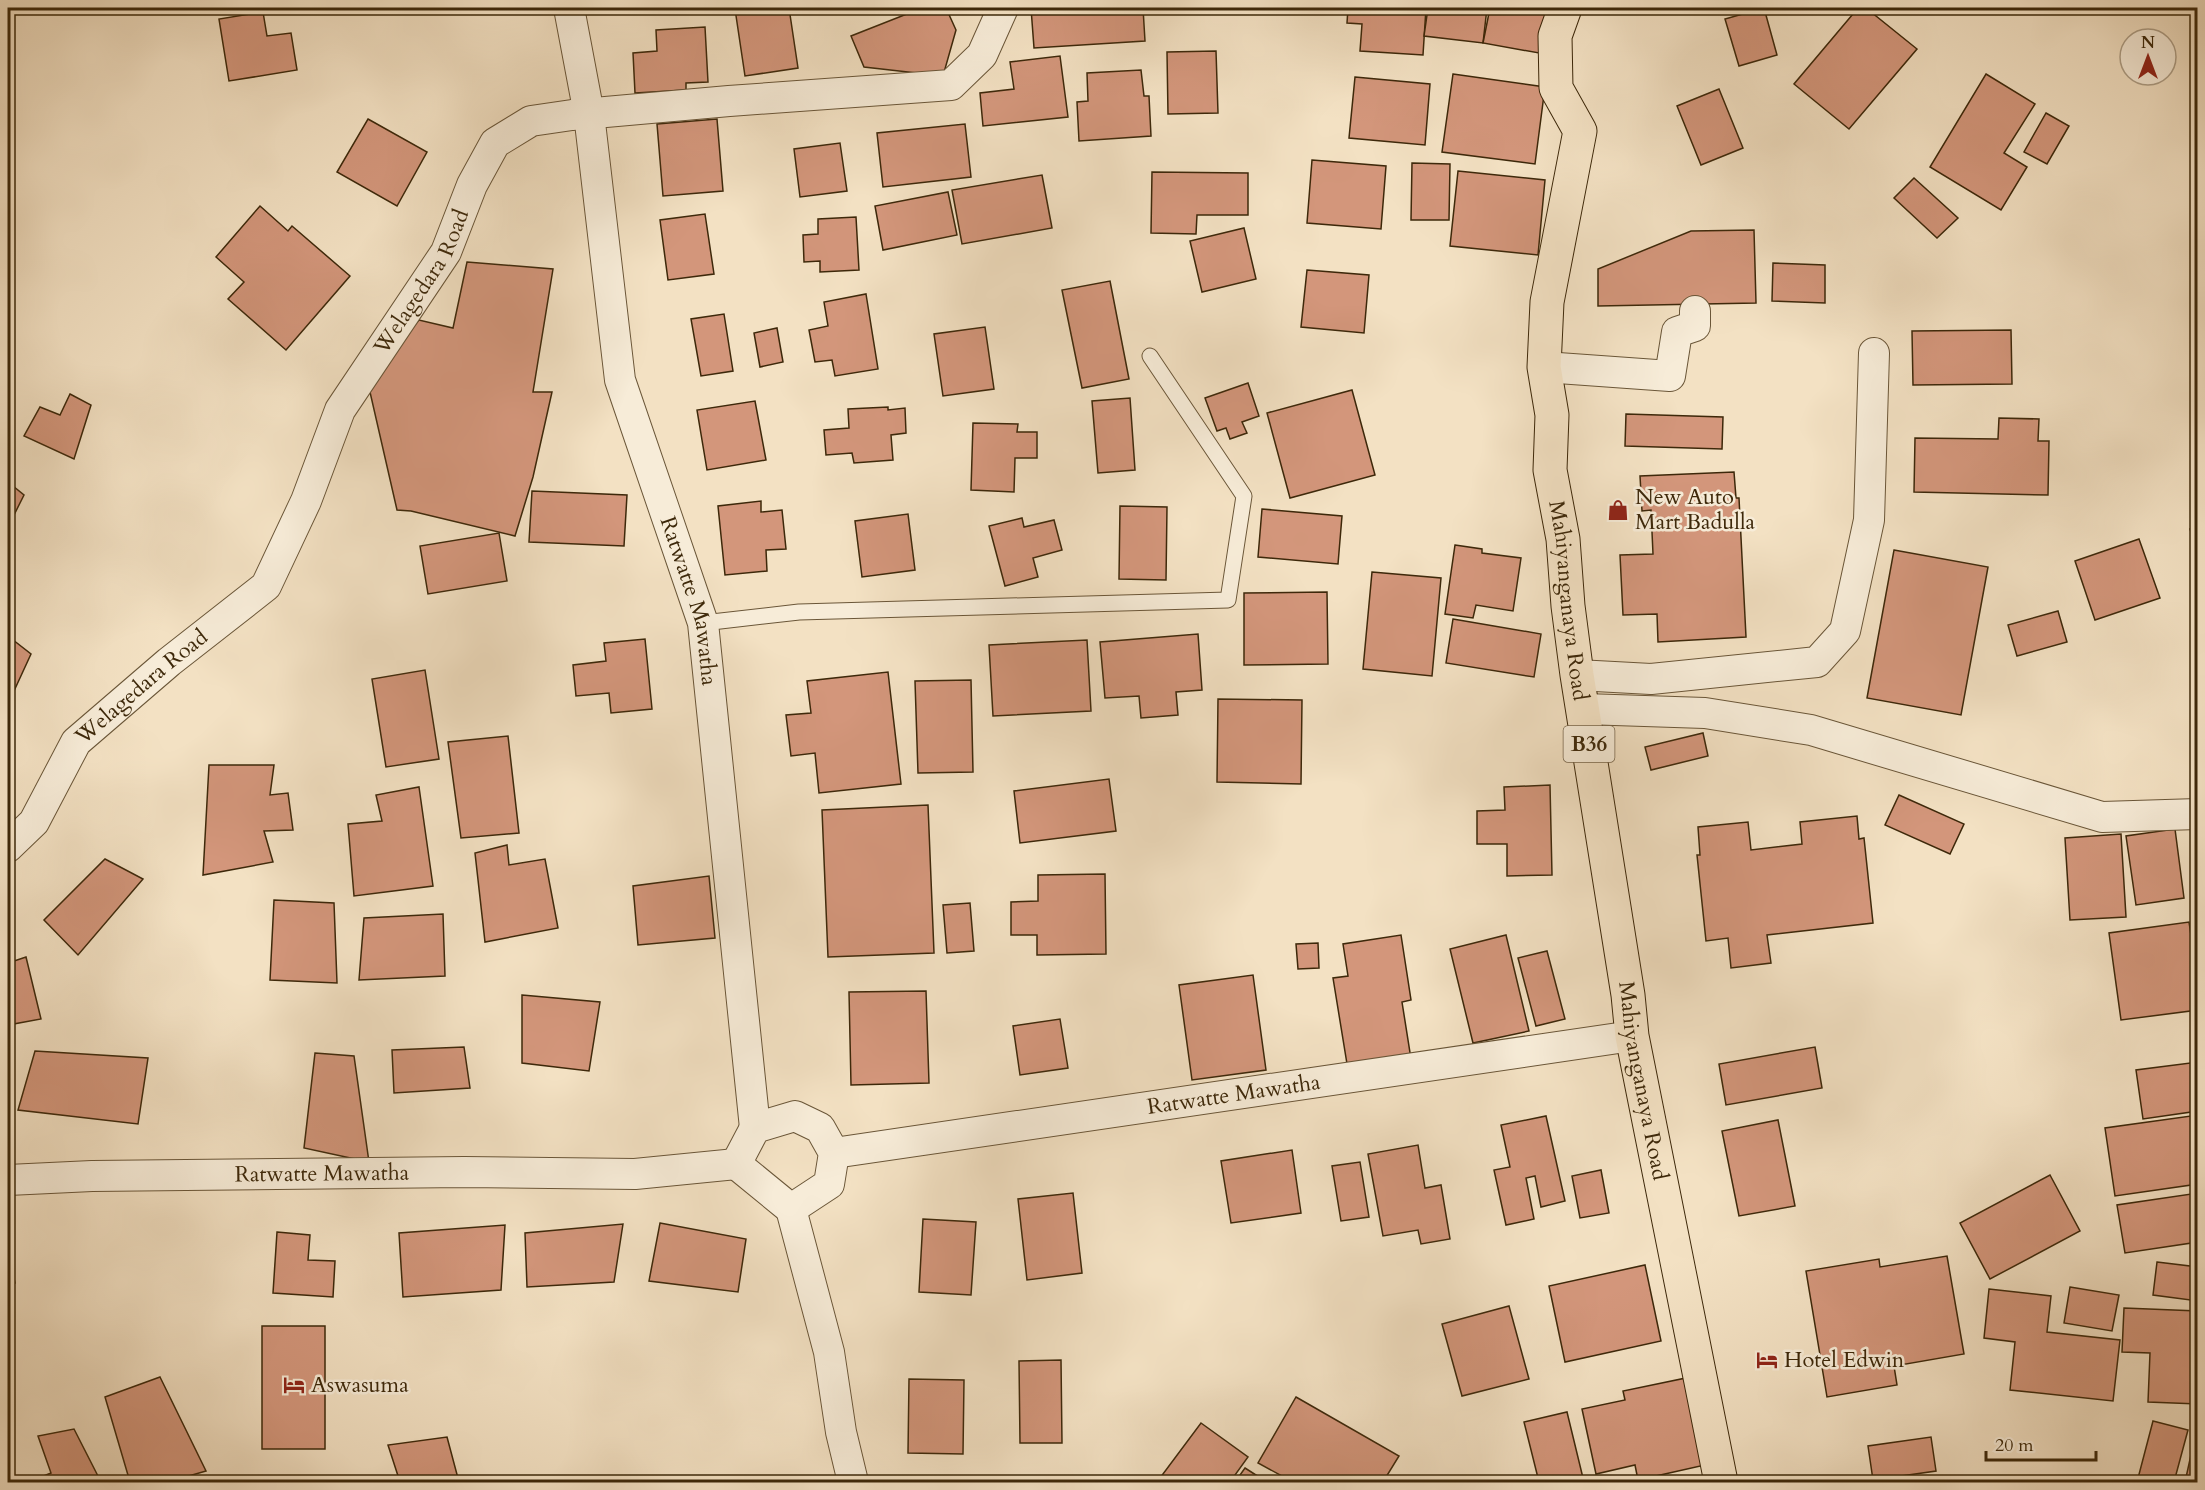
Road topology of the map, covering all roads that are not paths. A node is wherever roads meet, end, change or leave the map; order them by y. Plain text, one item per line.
1 (569, 8) edge
2 (1003, 8) edge
3 (1565, 8) edge
4 (589, 114) junction
5 (1695, 311) dead end
6 (1874, 353) dead end
7 (1150, 356) dead end
8 (1544, 367) junction
9 (703, 623) junction
10 (1577, 675) junction
11 (1584, 709) junction
12 (2198, 814) edge
13 (8, 847) edge
14 (1632, 1035) junction
15 (755, 1128) junction
16 (834, 1153) junction
17 (736, 1164) junction
18 (8, 1180) edge
19 (791, 1209) junction
20 (853, 1482) edge
21 (1721, 1482) edge

1 - 4 street, Ratwatte Mawatha
2 - 4 street, Welagedara Road
3 - 8 main road, Mahiyanganaya Road / B36
4 - 9 street, Ratwatte Mawatha
4 - 13 street, Welagedara Road
5 - 8 street
6 - 10 street
7 - 9 lane
8 - 10 main road, Mahiyanganaya Road / B36
9 - 15 street, Ratwatte Mawatha
10 - 11 main road, Mahiyanganaya Road / B36
11 - 12 street
11 - 14 main road, Mahiyanganaya Road / B36
14 - 16 street, Ratwatte Mawatha
14 - 21 main road, Mahiyanganaya Road / B36
15 - 16 street
15 - 17 street
16 - 19 street
17 - 18 street, Ratwatte Mawatha
17 - 19 street
19 - 20 street

